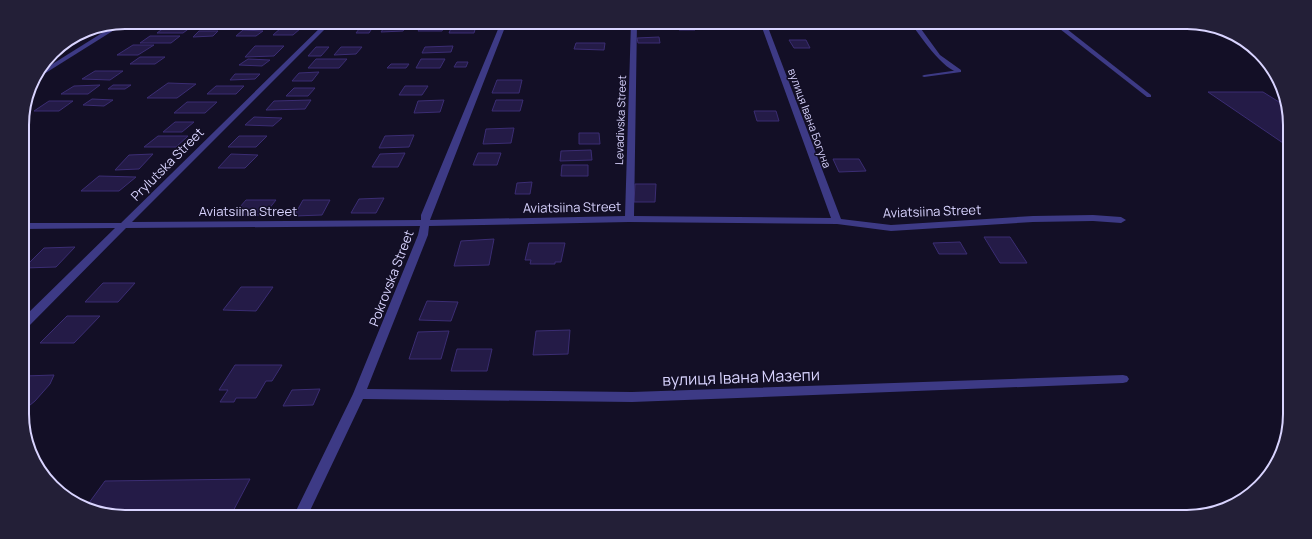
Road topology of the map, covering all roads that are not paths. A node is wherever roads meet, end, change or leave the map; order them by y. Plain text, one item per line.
1 (322, 29) edge
2 (501, 29) edge
3 (634, 29) edge
4 (766, 29) edge
5 (917, 29) edge
6 (1063, 29) edge
7 (110, 30) edge
8 (49, 67) edge
9 (958, 71) joint
10 (924, 76) dead end
11 (1148, 96) dead end
12 (629, 219) junction
13 (1121, 220) dead end
14 (837, 221) junction
15 (425, 223) junction
16 (125, 225) junction
17 (29, 226) edge
18 (29, 319) edge
19 (1123, 379) dead end
20 (359, 394) junction
21 (303, 510) edge

1 - 16 street, Prylutska Street
2 - 15 street, Pokrovska Street
3 - 12 street, Levadivska Street
4 - 14 street, вулиця Івана Богуна
5 - 9 street
6 - 11 street
7 - 8 street
9 - 10 lane
12 - 14 street, Aviatsiina Street
12 - 15 street, Aviatsiina Street
13 - 14 street, Aviatsiina Street
15 - 16 street, Aviatsiina Street
15 - 20 street, Pokrovska Street
16 - 17 street, Aviatsiina Street
16 - 18 street, Prylutska Street
19 - 20 street, вулиця Івана Мазепи
20 - 21 street, Pokrovska Street

